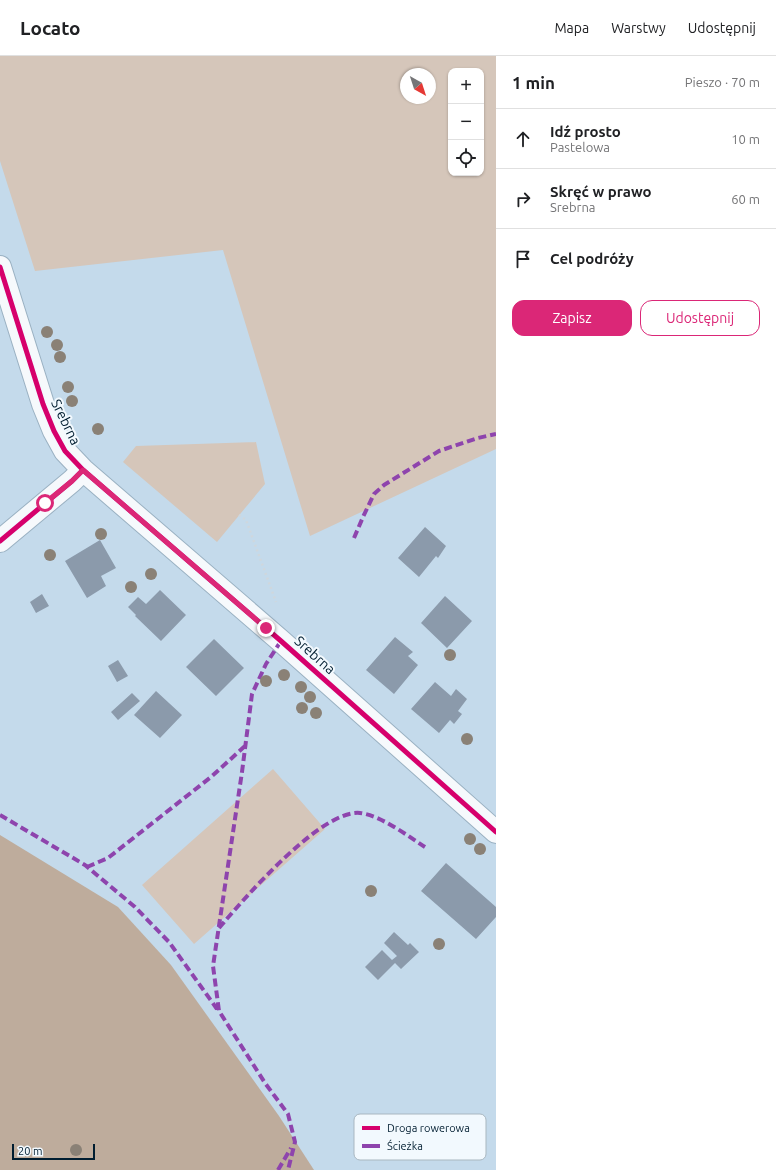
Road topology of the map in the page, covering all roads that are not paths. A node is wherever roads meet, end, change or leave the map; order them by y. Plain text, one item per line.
1 (0, 267) edge
2 (83, 470) junction
3 (0, 541) edge
4 (496, 832) edge

1 - 2 street, Srebrna
2 - 3 street
2 - 4 street, Srebrna

